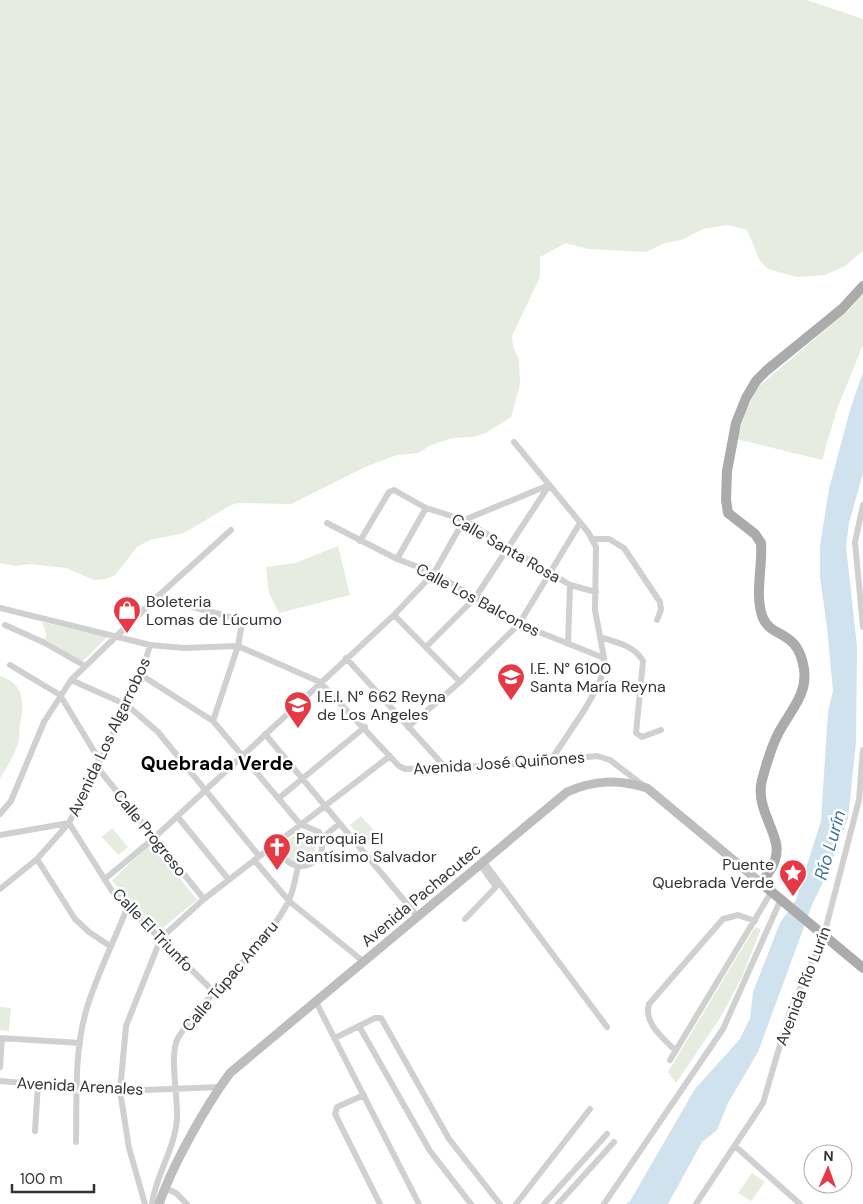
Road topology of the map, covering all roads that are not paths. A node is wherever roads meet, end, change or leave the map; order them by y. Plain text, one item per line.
1 (863, 286) edge
2 (514, 442) dead end
3 (549, 485) junction
4 (863, 505) edge
5 (426, 508) junction
6 (464, 520) junction
7 (327, 523) dead end
8 (580, 523) junction
9 (231, 530) dead end
10 (593, 539) junction
11 (360, 541) junction
12 (508, 548) junction
13 (397, 559) junction
14 (434, 573) junction
15 (549, 573) junction
16 (570, 585) junction
17 (596, 592) junction
18 (157, 597) junction
19 (475, 598) junction
20 (0, 608) edge
21 (394, 615) junction
22 (657, 620) dead end
23 (518, 624) junction
24 (5, 625) dead end
25 (863, 626) edge
26 (115, 637) junction
27 (600, 637) junction
28 (568, 644) junction
29 (150, 645) junction
30 (238, 646) junction
31 (427, 646) junction
32 (346, 658) junction
33 (604, 658) junction
34 (10, 665) dead end
35 (85, 666) junction
36 (141, 675) junction
37 (71, 680) junction
38 (320, 682) junction
39 (460, 682) junction
40 (60, 695) junction
41 (127, 705) junction
42 (213, 721) junction
43 (365, 727) junction
44 (408, 727) junction
45 (661, 730) dead end
46 (265, 734) junction
47 (863, 750) edge
48 (243, 754) junction
49 (390, 756) junction
50 (551, 760) junction
51 (99, 764) junction
52 (446, 768) junction
53 (302, 778) junction
54 (647, 788) junction
55 (205, 789) junction
56 (278, 798) junction
57 (324, 805) junction
58 (0, 814) edge
59 (177, 816) junction
60 (70, 823) junction
61 (300, 824) junction
62 (339, 824) junction
63 (0, 835) edge
64 (154, 838) junction
65 (322, 838) junction
66 (276, 842) junction
67 (256, 858) junction
68 (36, 859) junction
69 (482, 864) junction
70 (298, 867) junction
71 (105, 880) junction
72 (229, 880) junction
73 (761, 883) junction
74 (0, 888) edge
75 (772, 891) junction
76 (204, 899) junction
77 (289, 901) junction
78 (783, 901) junction
79 (127, 908) junction
80 (418, 917) junction
81 (465, 919) dead end
82 (754, 921) junction
83 (822, 933) junction
84 (161, 938) junction
85 (110, 946) junction
86 (364, 962) junction
87 (863, 968) edge
88 (214, 992) junction
89 (316, 1002) junction
90 (359, 1026) junction
91 (607, 1027) dead end
92 (1, 1038) edge
93 (335, 1038) junction
94 (80, 1043) junction
95 (676, 1051) junction
96 (670, 1060) dead end
97 (0, 1067) edge
98 (0, 1081) edge
99 (38, 1084) junction
100 (220, 1087) junction
101 (78, 1088) junction
102 (176, 1088) junction
103 (120, 1091) junction
104 (364, 1095) junction
105 (590, 1109) dead end
106 (35, 1131) dead end
107 (607, 1134) dead end
108 (76, 1142) dead end
109 (614, 1142) dead end
110 (735, 1146) junction
111 (164, 1188) junction
112 (145, 1204) edge
113 (152, 1204) edge
114 (159, 1204) edge
115 (187, 1204) edge
116 (380, 1204) edge
117 (419, 1204) edge
118 (471, 1204) edge
119 (500, 1204) edge
120 (516, 1204) edge
121 (544, 1204) edge
122 (558, 1204) edge
123 (604, 1204) edge
124 (696, 1204) edge
125 (800, 1204) edge

1 - 73 main road
2 - 3 street
3 - 6 street
3 - 8 street
3 - 12 street
4 - 25 street
5 - 6 street, Calle Santa Rosa
5 - 11 street, Calle Santa Rosa
5 - 13 street
6 - 12 street, Calle Santa Rosa
6 - 14 street
7 - 11 street, Calle Los Balcones
8 - 10 street
8 - 15 street
9 - 18 street
10 - 17 street
10 - 22 street
11 - 13 street, Calle Los Balcones
12 - 15 street, Calle Santa Rosa
12 - 19 street
13 - 14 street, Calle Los Balcones
14 - 19 street, Calle Los Balcones
14 - 21 street
15 - 16 street, Calle Santa Rosa
15 - 23 street
16 - 17 street, Calle Santa Rosa
16 - 28 street
17 - 27 street
18 - 26 street
18 - 30 street
19 - 23 street, Calle Los Balcones
19 - 31 street
20 - 26 street, Avenida José Quiñones
21 - 31 street
21 - 32 street
23 - 28 street, Calle Los Balcones
23 - 39 street
24 - 35 street
26 - 29 street, Avenida José Quiñones
26 - 35 street
27 - 33 street
27 - 45 street
28 - 33 street, Calle Los Balcones
29 - 30 street, Avenida José Quiñones
29 - 36 street, Avenida Los Algarrobos
30 - 38 street, Avenida José Quiñones
30 - 42 street
31 - 39 street
32 - 38 street
32 - 44 street
33 - 50 street
34 - 40 street, Calle Progreso
35 - 37 street
36 - 41 street, Avenida Los Algarrobos
36 - 42 street
37 - 40 street
37 - 41 street
38 - 43 street, Avenida José Quiñones
38 - 46 street
39 - 44 street
40 - 51 street, Calle Progreso
40 - 58 street
41 - 51 street, Avenida Los Algarrobos
41 - 55 street
42 - 48 street
43 - 49 street, Avenida José Quiñones
43 - 53 street
44 - 52 street
46 - 48 street
46 - 53 street
47 - 83 street, Avenida Río Lurín
48 - 55 street
48 - 56 street
49 - 52 street, Avenida José Quiñones
49 - 57 street
50 - 52 street, Avenida José Quiñones
50 - 54 street, Avenida José Quiñones
51 - 60 street, Avenida Los Algarrobos
51 - 64 street, Calle Progreso
53 - 56 street
53 - 57 street
54 - 69 main road, Avenida Pachacutec
54 - 73 main road, Avenida Pachacutec
55 - 59 street
55 - 67 street
56 - 61 street
57 - 61 street
57 - 62 street
59 - 64 street
59 - 72 street
60 - 63 street
60 - 68 street, Avenida Los Algarrobos
60 - 71 street, Calle El Triunfo
61 - 65 street
61 - 66 street
62 - 65 street
62 - 80 street
64 - 71 street
64 - 76 street, Calle Progreso
65 - 70 street
66 - 67 street
66 - 70 street
67 - 72 street
67 - 77 street
68 - 74 street, Avenida Los Algarrobos
68 - 85 street
69 - 80 main road, Avenida Pachacutec
69 - 81 street
69 - 91 street
70 - 77 street, Calle Túpac Amaru
71 - 79 street, Calle El Triunfo
72 - 76 street
73 - 75 main road
75 - 78 main road
75 - 82 street
76 - 84 street
77 - 86 street
77 - 88 street, Calle Túpac Amaru
78 - 83 main road
78 - 123 street
79 - 84 street, Calle El Triunfo
79 - 85 street
80 - 86 main road, Avenida Pachacutec
82 - 95 street
82 - 95 street
83 - 87 main road
83 - 110 street, Avenida Río Lurín
84 - 88 street, Calle El Triunfo
84 - 103 street
85 - 94 street
86 - 89 main road, Avenida Pachacutec
88 - 102 street, Calle Túpac Amaru
89 - 93 street
89 - 100 main road, Avenida Pachacutec
90 - 93 street
90 - 118 street
90 - 119 street
92 - 94 street
92 - 97 street
93 - 104 street
94 - 101 street
95 - 96 street
98 - 99 street, Avenida Arenales
99 - 101 street, Avenida Arenales
99 - 106 street
100 - 102 street, Avenida Arenales
100 - 111 main road, Avenida Pachacutec
101 - 103 street, Avenida Arenales
101 - 108 street
102 - 103 street, Avenida Arenales
102 - 113 street, Calle Túpac Amaru
103 - 112 street
104 - 116 street
104 - 117 street
105 - 120 street
107 - 121 street
109 - 122 street
110 - 124 street, Avenida Río Lurín
110 - 125 street
111 - 114 main road, Avenida Pachacutec
111 - 115 street

